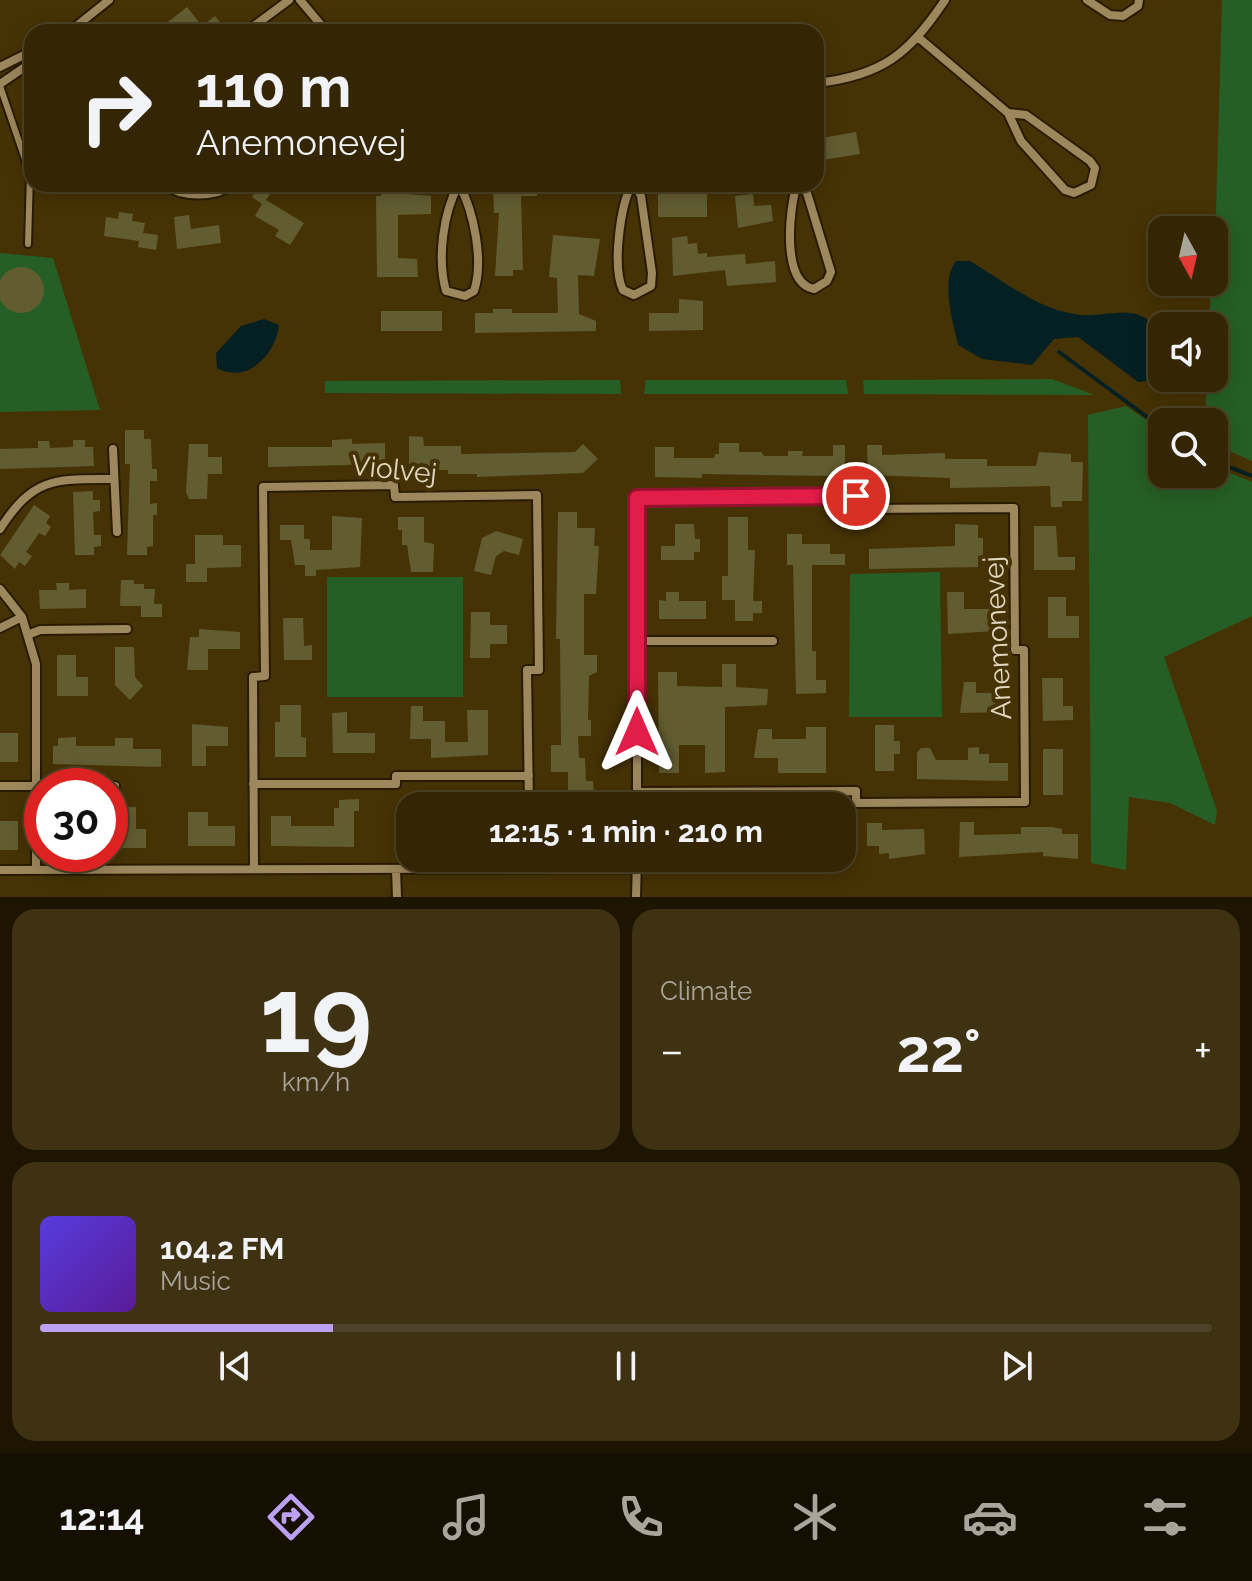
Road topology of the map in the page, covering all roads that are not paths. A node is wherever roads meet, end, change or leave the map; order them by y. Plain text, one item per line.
1 (109, 0) edge
2 (289, 0) edge
3 (300, 0) edge
4 (945, 0) edge
5 (1087, 0) edge
6 (1139, 0) edge
7 (77, 24) edge
8 (257, 24) edge
9 (320, 24) edge
10 (919, 38) junction
11 (24, 55) edge
12 (0, 67) edge
13 (24, 68) edge
14 (824, 82) edge
15 (0, 85) edge
16 (1008, 113) junction
17 (24, 154) edge
18 (29, 192) edge
19 (178, 192) edge
20 (214, 192) edge
21 (454, 192) edge
22 (463, 192) edge
23 (628, 192) edge
24 (639, 192) edge
25 (798, 192) edge
26 (806, 192) edge
27 (28, 244) dead end
28 (113, 449) dead end
29 (114, 479) junction
30 (0, 508) edge
31 (8, 517) junction
32 (0, 529) edge
33 (117, 532) dead end
34 (0, 589) edge
35 (22, 617) junction
36 (0, 628) edge
37 (127, 629) dead end
38 (30, 634) junction
39 (638, 641) junction
40 (773, 641) dead end
41 (39, 768) edge
42 (529, 776) junction
43 (253, 784) junction
44 (0, 786) edge
45 (24, 786) edge
46 (529, 792) edge
47 (637, 792) joint
48 (856, 792) edge
49 (856, 803) edge
50 (254, 869) junction
51 (396, 869) edge
52 (0, 870) edge
53 (24, 870) edge
54 (128, 870) edge
55 (396, 872) edge
56 (637, 872) edge
57 (397, 897) edge
58 (636, 897) edge

1 - 7 street
2 - 8 street
3 - 9 street
4 - 10 street
5 - 6 street
10 - 14 street
10 - 16 street
11 - 12 street
13 - 15 street
15 - 17 lane
16 - 16 street
18 - 27 lane
19 - 20 street
21 - 22 street
23 - 24 street
25 - 26 street
28 - 29 street
29 - 31 street
29 - 33 street
30 - 31 street
31 - 32 street
34 - 35 street
35 - 36 street
35 - 38 street
37 - 38 street
38 - 41 street
39 - 40 street
39 - 47 street, Anemonevej
39 - 49 street, Anemonevej
42 - 43 street
42 - 43 street, Violvej
42 - 46 street, Violvej
43 - 50 street, Violvej
44 - 45 street
47 - 48 street, Anemonevej
50 - 51 street
50 - 54 street
52 - 53 street
55 - 57 street
56 - 58 street

